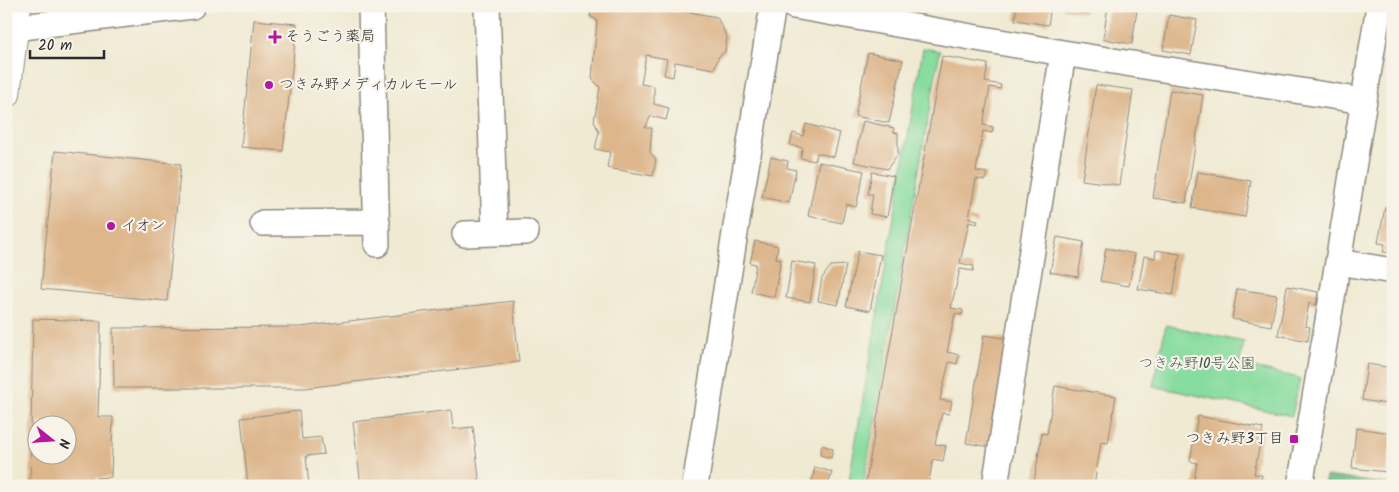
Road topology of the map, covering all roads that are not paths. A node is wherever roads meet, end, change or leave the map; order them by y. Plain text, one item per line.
1 (192, 6) edge
2 (371, 6) edge
3 (487, 6) edge
4 (773, 6) edge
5 (794, 6) edge
6 (1379, 6) edge
7 (12, 21) edge
8 (1064, 53) junction
9 (6, 94) edge
10 (1364, 101) junction
11 (263, 223) dead end
12 (526, 232) dead end
13 (495, 233) junction
14 (466, 234) dead end
15 (1338, 262) junction
16 (1393, 271) edge
17 (695, 486) edge
18 (995, 486) edge
19 (1300, 486) edge

1 - 7 street
2 - 11 street
3 - 13 street
4 - 17 street
5 - 8 street
6 - 10 street
7 - 9 main road
8 - 10 street
8 - 18 street
10 - 15 street
12 - 13 street
13 - 14 street
15 - 16 street
15 - 19 street

